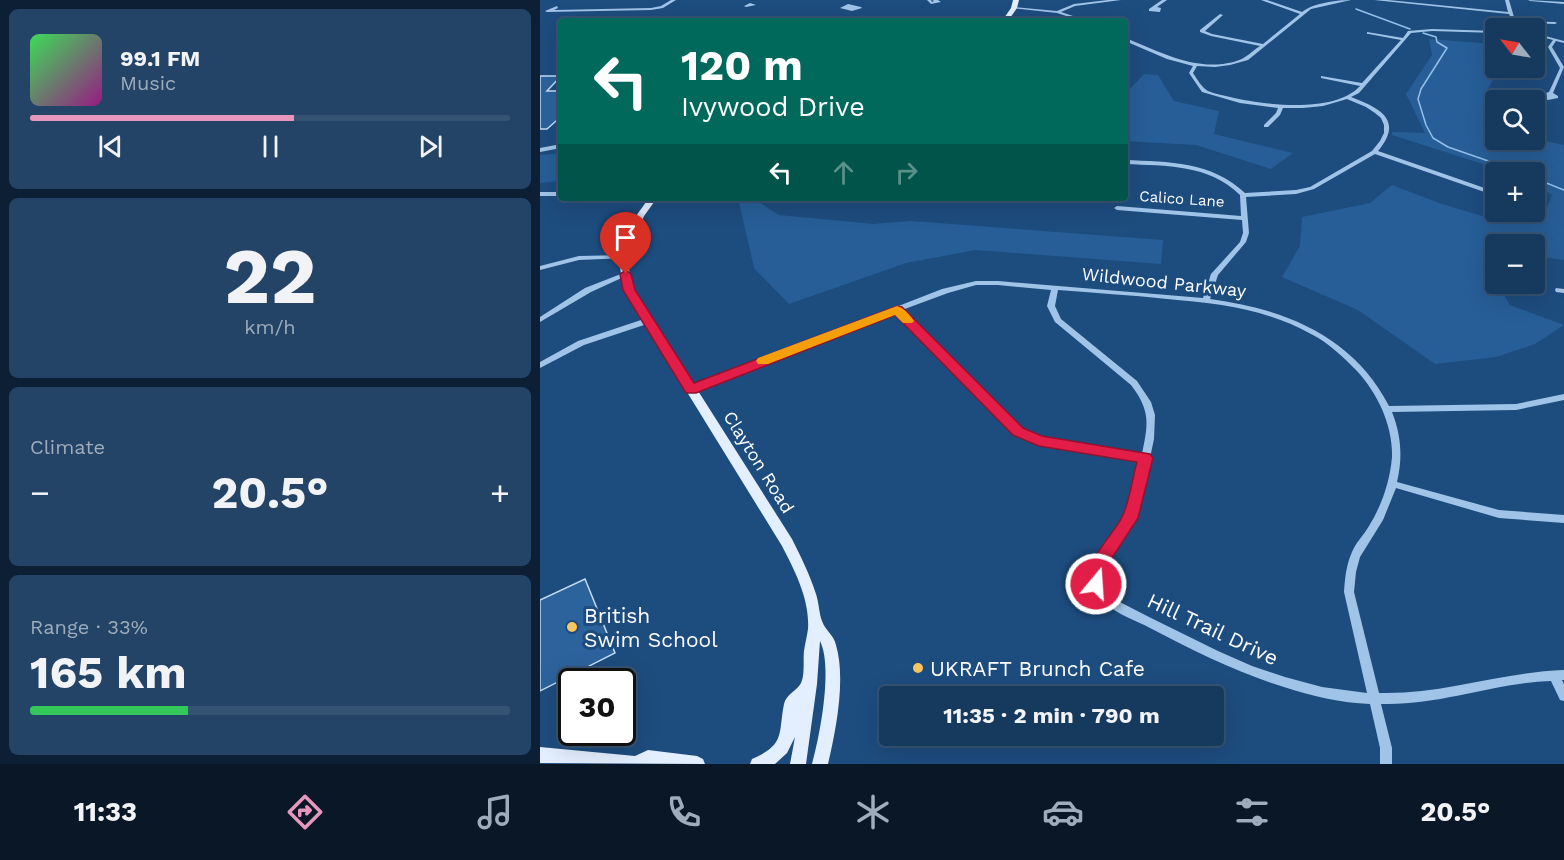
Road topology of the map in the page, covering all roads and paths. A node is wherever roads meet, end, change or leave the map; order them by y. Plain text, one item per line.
1 (674, 0) edge
2 (929, 0) edge
3 (934, 0) edge
4 (1016, 0) edge
5 (1119, 0) edge
6 (1165, 0) edge
7 (1263, 0) edge
8 (1349, 0) edge
9 (1376, 0) edge
10 (1507, 0) edge
11 (1530, 0) edge
12 (561, 1) edge
13 (1564, 3) edge
14 (557, 7) junction
15 (1014, 8) junction
16 (1155, 8) dead end
17 (563, 10) junction
18 (1057, 12) junction
19 (1301, 13) junction
20 (1510, 13) junction
21 (1221, 15) dead end
22 (1007, 18) edge
23 (1076, 18) edge
24 (1513, 18) edge
25 (1545, 23) edge
26 (1555, 23) dead end
27 (1485, 32) edge
28 (1369, 33) dead end
29 (1545, 37) edge
30 (1403, 39) junction
31 (1128, 40) edge
32 (1555, 40) junction
33 (1564, 42) edge
34 (1263, 45) junction
35 (1140, 46) junction
36 (1128, 49) edge
37 (1195, 66) junction
38 (1323, 77) dead end
39 (1362, 85) junction
40 (1550, 94) dead end
41 (1348, 98) junction
42 (1281, 107) junction
43 (1266, 126) dead end
44 (558, 145) edge
45 (540, 148) edge
46 (1374, 152) junction
47 (1128, 162) edge
48 (1485, 190) edge
49 (540, 195) edge
50 (558, 195) edge
51 (1243, 195) junction
52 (651, 201) edge
53 (1117, 208) dead end
54 (1244, 218) junction
55 (624, 257) junction
56 (540, 268) edge
57 (626, 274) junction
58 (1055, 288) junction
59 (1206, 300) junction
60 (897, 310) junction
61 (540, 320) edge
62 (647, 321) junction
63 (540, 365) edge
64 (691, 390) junction
65 (1564, 397) edge
66 (1388, 409) junction
67 (1145, 458) junction
68 (1394, 484) junction
69 (1564, 519) edge
70 (816, 625) junction
71 (1559, 675) edge
72 (810, 684) junction
73 (1564, 696) edge
74 (1374, 698) junction
75 (540, 755) edge
76 (636, 764) edge
77 (697, 764) edge
78 (758, 764) edge
79 (798, 764) edge
80 (820, 764) edge
81 (1386, 764) edge

1 - 17 street
2 - 3 street
4 - 15 main road
5 - 18 street
6 - 16 street
7 - 19 street
8 - 19 street
9 - 20 street
10 - 20 street
11 - 13 street
12 - 14 street
14 - 17 street
14 - 17 street
15 - 18 street
15 - 22 main road
18 - 23 street
19 - 34 street
20 - 24 street
21 - 34 street
25 - 26 street
27 - 30 street
28 - 30 street
29 - 32 street
30 - 39 street
31 - 35 street
32 - 33 street
32 - 40 street
34 - 37 street
35 - 36 street
35 - 37 street
37 - 42 street
38 - 39 street
39 - 41 street
41 - 42 street
41 - 46 street
42 - 43 street
44 - 45 street
46 - 48 street
46 - 51 street
47 - 51 street
49 - 50 street
51 - 54 street
52 - 55 main road, Clayton Road
53 - 54 street, Calico Lane
54 - 59 street
55 - 56 street
55 - 57 main road, Clayton Road
57 - 61 street
57 - 62 main road, Clayton Road
58 - 59 street, Wildwood Parkway
58 - 60 street, Wildwood Parkway
58 - 67 street, Hill Trail Drive
59 - 66 street, Wildwood Parkway
60 - 64 street, Wildwood Parkway
60 - 67 street
62 - 63 street
62 - 64 main road, Clayton Road
64 - 70 main road, Clayton Road
65 - 66 street
66 - 68 street, Wildwood Parkway
67 - 74 street, Hill Trail Drive
68 - 69 street
68 - 74 street, Wildwood Parkway
70 - 72 main road, Clayton Road
70 - 80 main road, Clayton Road
71 - 73 street
71 - 74 street, Hill Trail Drive
72 - 78 main road
72 - 79 main road, Clayton Road
74 - 81 street, Wildwood Parkway
75 - 76 main road
76 - 77 main road

